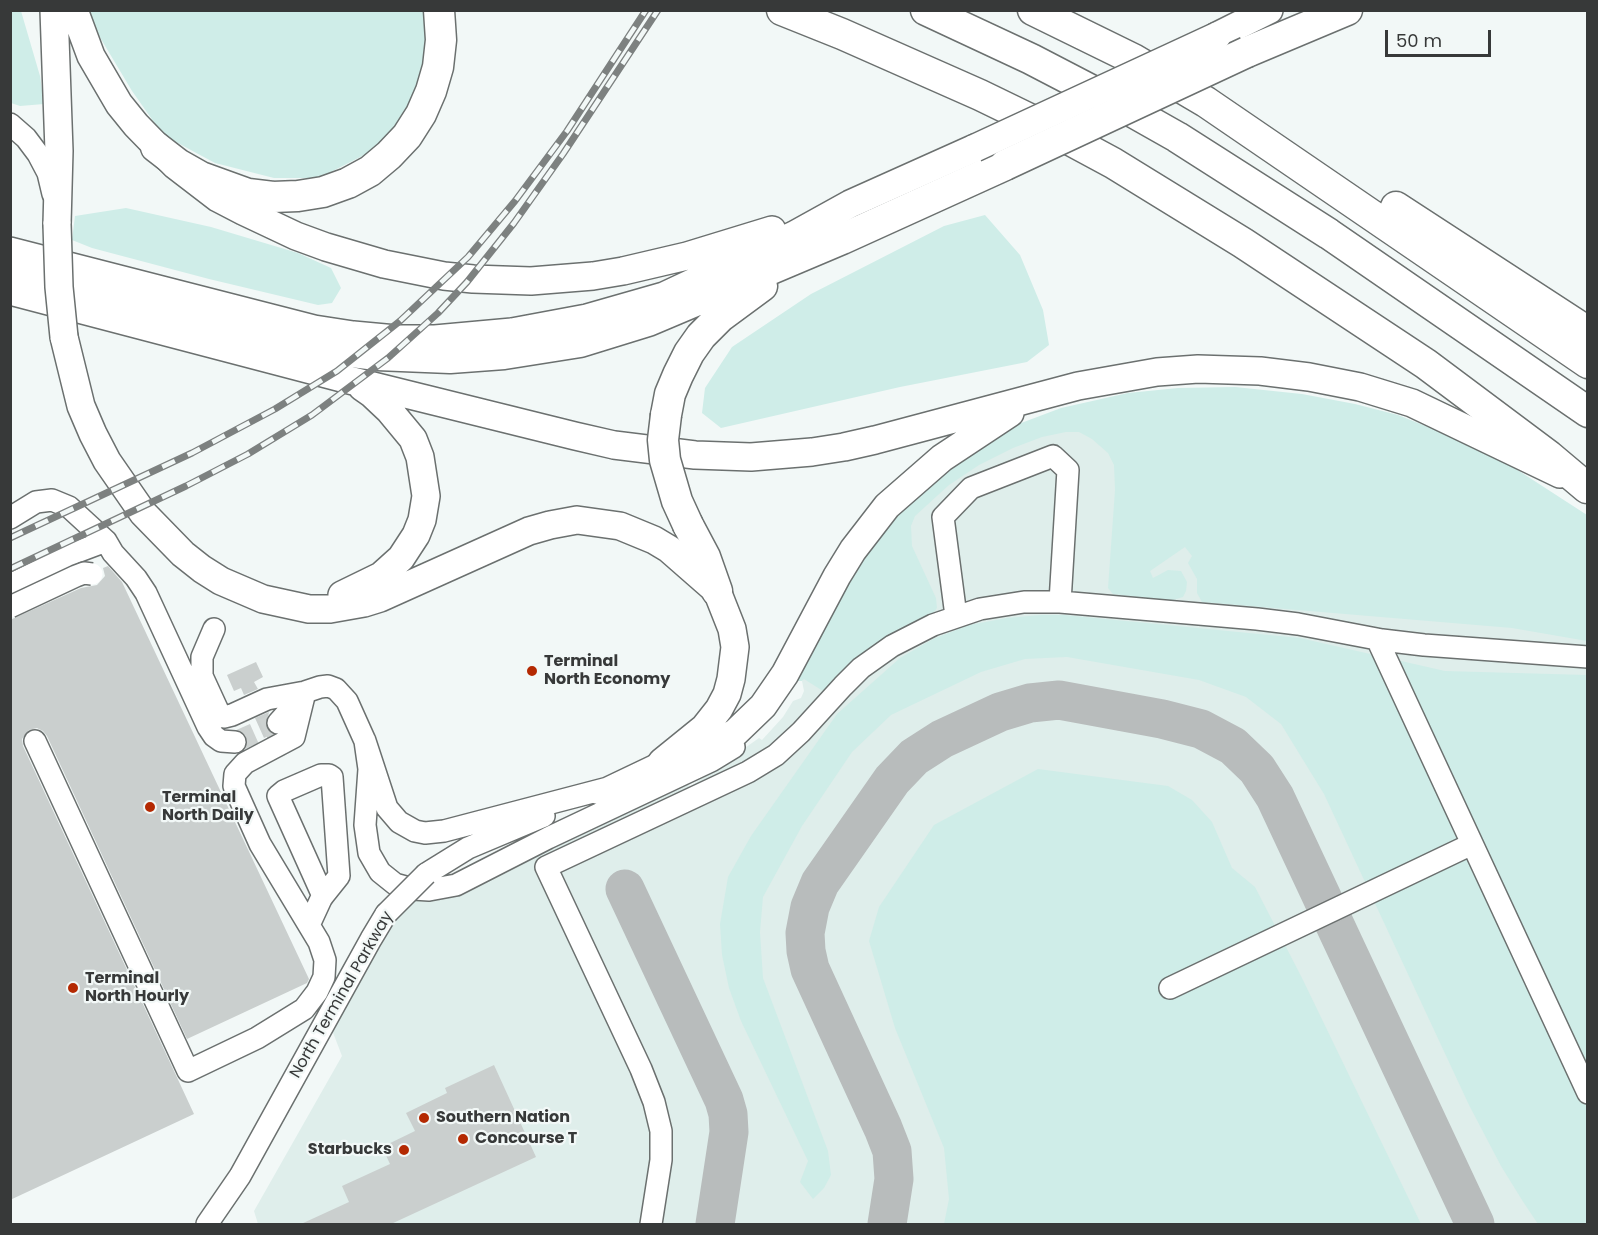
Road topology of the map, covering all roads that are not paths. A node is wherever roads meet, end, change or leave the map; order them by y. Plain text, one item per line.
1 (54, 10) edge
2 (74, 10) edge
3 (439, 10) edge
4 (782, 10) edge
5 (926, 10) edge
6 (1032, 10) edge
7 (1269, 10) edge
8 (1347, 10) edge
9 (1206, 102) junction
10 (10, 124) edge
11 (156, 147) junction
12 (850, 204) junction
13 (57, 224) junction
14 (842, 239) junction
15 (10, 251) edge
16 (10, 275) edge
17 (10, 291) edge
18 (1587, 332) edge
19 (1587, 363) edge
20 (353, 381) junction
21 (1041, 397) junction
22 (1587, 412) edge
23 (1587, 488) edge
24 (10, 518) edge
25 (106, 541) junction
26 (92, 574) dead end
27 (10, 585) edge
28 (717, 591) junction
29 (1060, 602) junction
30 (288, 605) junction
31 (10, 607) edge
32 (956, 616) junction
33 (214, 628) dead end
34 (1377, 639) junction
35 (796, 653) junction
36 (1587, 657) edge
37 (305, 692) junction
38 (278, 723) tunnel mouth
39 (35, 741) dead end
40 (365, 741) junction
41 (235, 742) dead end
42 (662, 762) junction
43 (608, 788) junction
44 (1472, 844) junction
45 (290, 894) junction
46 (322, 897) junction
47 (309, 925) junction
48 (1170, 988) dead end
49 (1587, 1093) edge
50 (207, 1224) edge
51 (651, 1224) edge

1 - 13 main road
2 - 11 main road
3 - 11 highway
4 - 23 highway
5 - 22 highway
6 - 9 highway
7 - 12 main road, bridge
8 - 14 highway, bridge
9 - 18 highway
9 - 19 highway
10 - 13 street
11 - 12 main road
12 - 15 main road
13 - 30 main road, bridge
14 - 16 highway
14 - 28 highway, bridge
17 - 20 main road
20 - 21 main road
20 - 30 main road
21 - 23 main road
21 - 35 main road
24 - 25 street
25 - 27 street
25 - 41 street
26 - 31 street, bridge
28 - 30 main road
28 - 42 main road
29 - 32 street
29 - 32 street
29 - 34 street
32 - 51 street
33 - 37 street
34 - 36 street
34 - 44 street
35 - 40 street
35 - 42 main road
37 - 38 street
37 - 40 street
37 - 45 street
39 - 47 street
40 - 43 street
42 - 43 street, North Terminal Parkway
43 - 50 street, North Terminal Parkway, bridge
44 - 48 street
44 - 49 street
45 - 46 street
45 - 47 street
46 - 46 street
46 - 47 street

